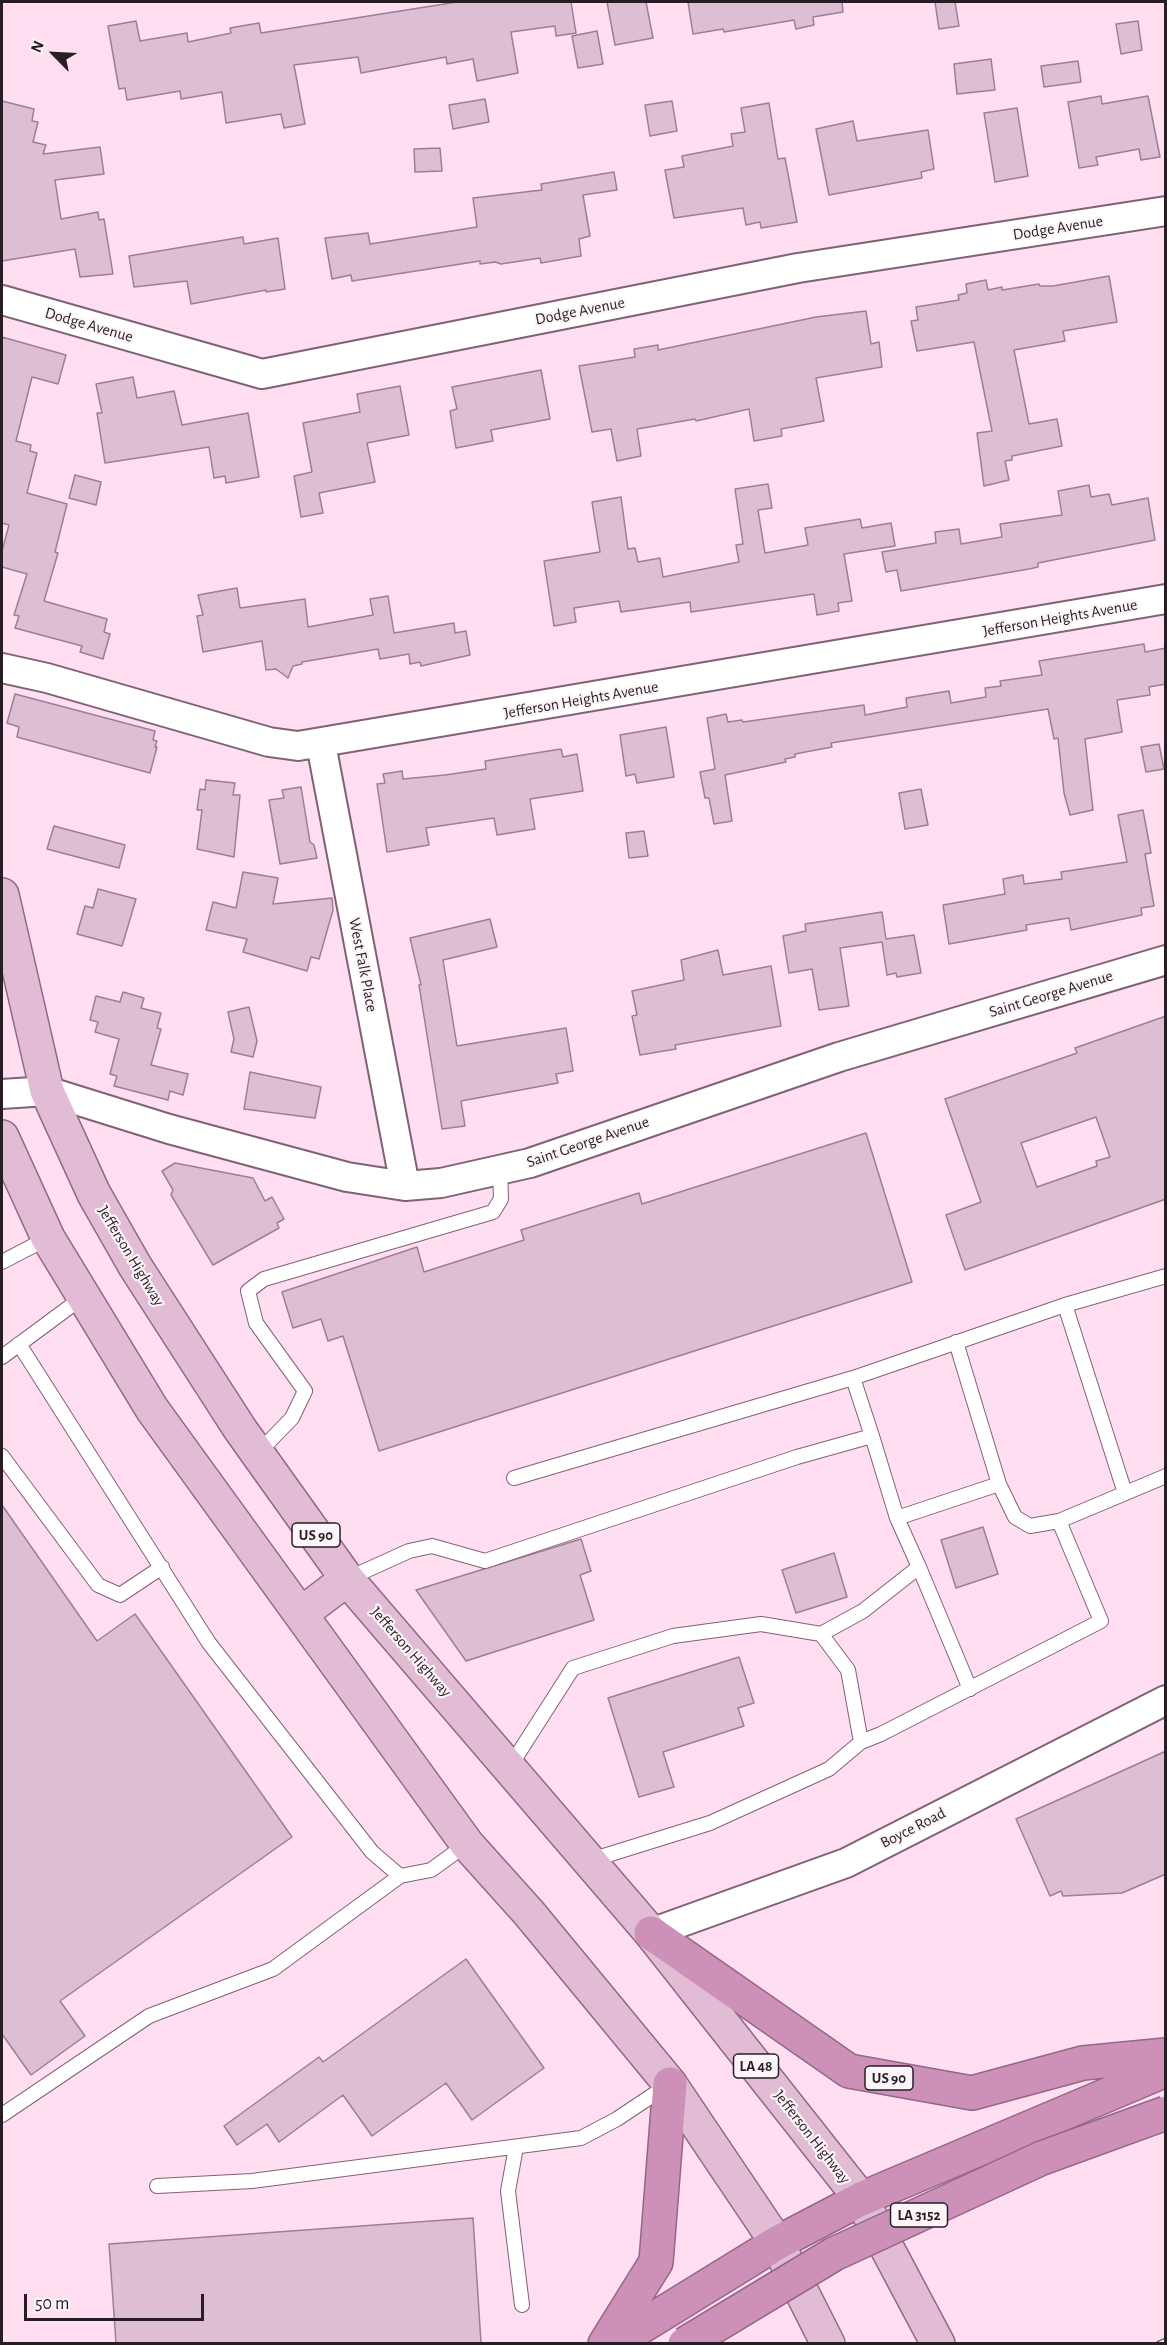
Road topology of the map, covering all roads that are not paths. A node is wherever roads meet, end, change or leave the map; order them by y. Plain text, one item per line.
1 (1166, 211) edge
2 (2, 300) edge
3 (1166, 599) edge
4 (2, 668) edge
5 (321, 744) junction
6 (2, 895) edge
7 (1166, 960) edge
8 (47, 1091) junction
9 (2, 1094) edge
10 (2, 1137) edge
11 (500, 1170) junction
12 (405, 1186) junction
13 (48, 1238) junction
14 (2, 1262) edge
15 (1166, 1275) edge
16 (82, 1297) junction
17 (1065, 1305) junction
18 (956, 1342) junction
19 (19, 1344) junction
20 (2, 1358) edge
21 (853, 1378) junction
22 (872, 1436) junction
23 (257, 1454) junction
24 (2, 1456) edge
25 (1166, 1476) edge
26 (514, 1478) dead end
27 (999, 1484) junction
28 (1125, 1493) junction
29 (897, 1518) junction
30 (1059, 1521) junction
31 (162, 1567) junction
32 (919, 1567) junction
33 (347, 1579) junction
34 (301, 1614) junction
35 (821, 1634) junction
36 (970, 1689) junction
37 (1166, 1700) edge
38 (861, 1742) junction
39 (509, 1767) junction
40 (467, 1844) junction
41 (589, 1861) junction
42 (400, 1876) junction
43 (651, 1933) junction
44 (1166, 2055) edge
45 (1166, 2070) edge
46 (670, 2084) junction
47 (1166, 2113) edge
48 (2, 2115) edge
49 (516, 2147) junction
50 (157, 2186) dead end
51 (861, 2199) junction
52 (777, 2243) junction
53 (522, 2305) dead end
54 (605, 2343) edge
55 (613, 2343) edge
56 (686, 2343) edge
57 (828, 2343) edge
58 (938, 2343) edge

1 - 2 street, Dodge Avenue
3 - 5 street, Jefferson Heights Avenue
4 - 5 street, Jefferson Heights Avenue
5 - 12 street, West Falk Place
6 - 8 main road, Jefferson Highway / US 90
7 - 11 street, Saint George Avenue
8 - 9 street, Saint George Avenue
8 - 12 street, Saint George Avenue
8 - 23 main road, Jefferson Highway / US 90
10 - 13 main road
11 - 12 street, Saint George Avenue
11 - 23 lane
13 - 14 lane
13 - 16 main road
15 - 17 lane
16 - 19 lane
16 - 34 main road
17 - 18 lane
17 - 28 lane
18 - 21 lane
18 - 27 lane
19 - 20 lane
19 - 31 lane
21 - 22 lane
21 - 26 lane
22 - 29 lane
22 - 33 lane
23 - 33 main road, Jefferson Highway / US 90
24 - 31 lane
25 - 28 lane
27 - 29 lane
27 - 30 lane
28 - 30 lane
29 - 32 lane
30 - 36 lane
31 - 42 lane
32 - 35 lane
32 - 36 lane
33 - 34 main road
33 - 39 main road, Jefferson Highway / US 90
34 - 40 main road
35 - 38 lane
35 - 39 lane
36 - 38 lane
37 - 43 street, Boyce Road
38 - 41 lane
39 - 41 main road, Jefferson Highway / US 90
40 - 42 lane
40 - 46 main road
41 - 43 main road, Jefferson Highway / US 90
42 - 48 lane
43 - 44 highway, US 90
43 - 51 main road, Jefferson Highway / LA 48
45 - 51 highway
46 - 49 lane
46 - 52 main road
46 - 54 highway
47 - 56 highway, LA 3152, bridge
49 - 50 lane
49 - 53 lane
51 - 52 highway
51 - 58 main road, Jefferson Highway / LA 48
52 - 55 highway
52 - 57 main road

